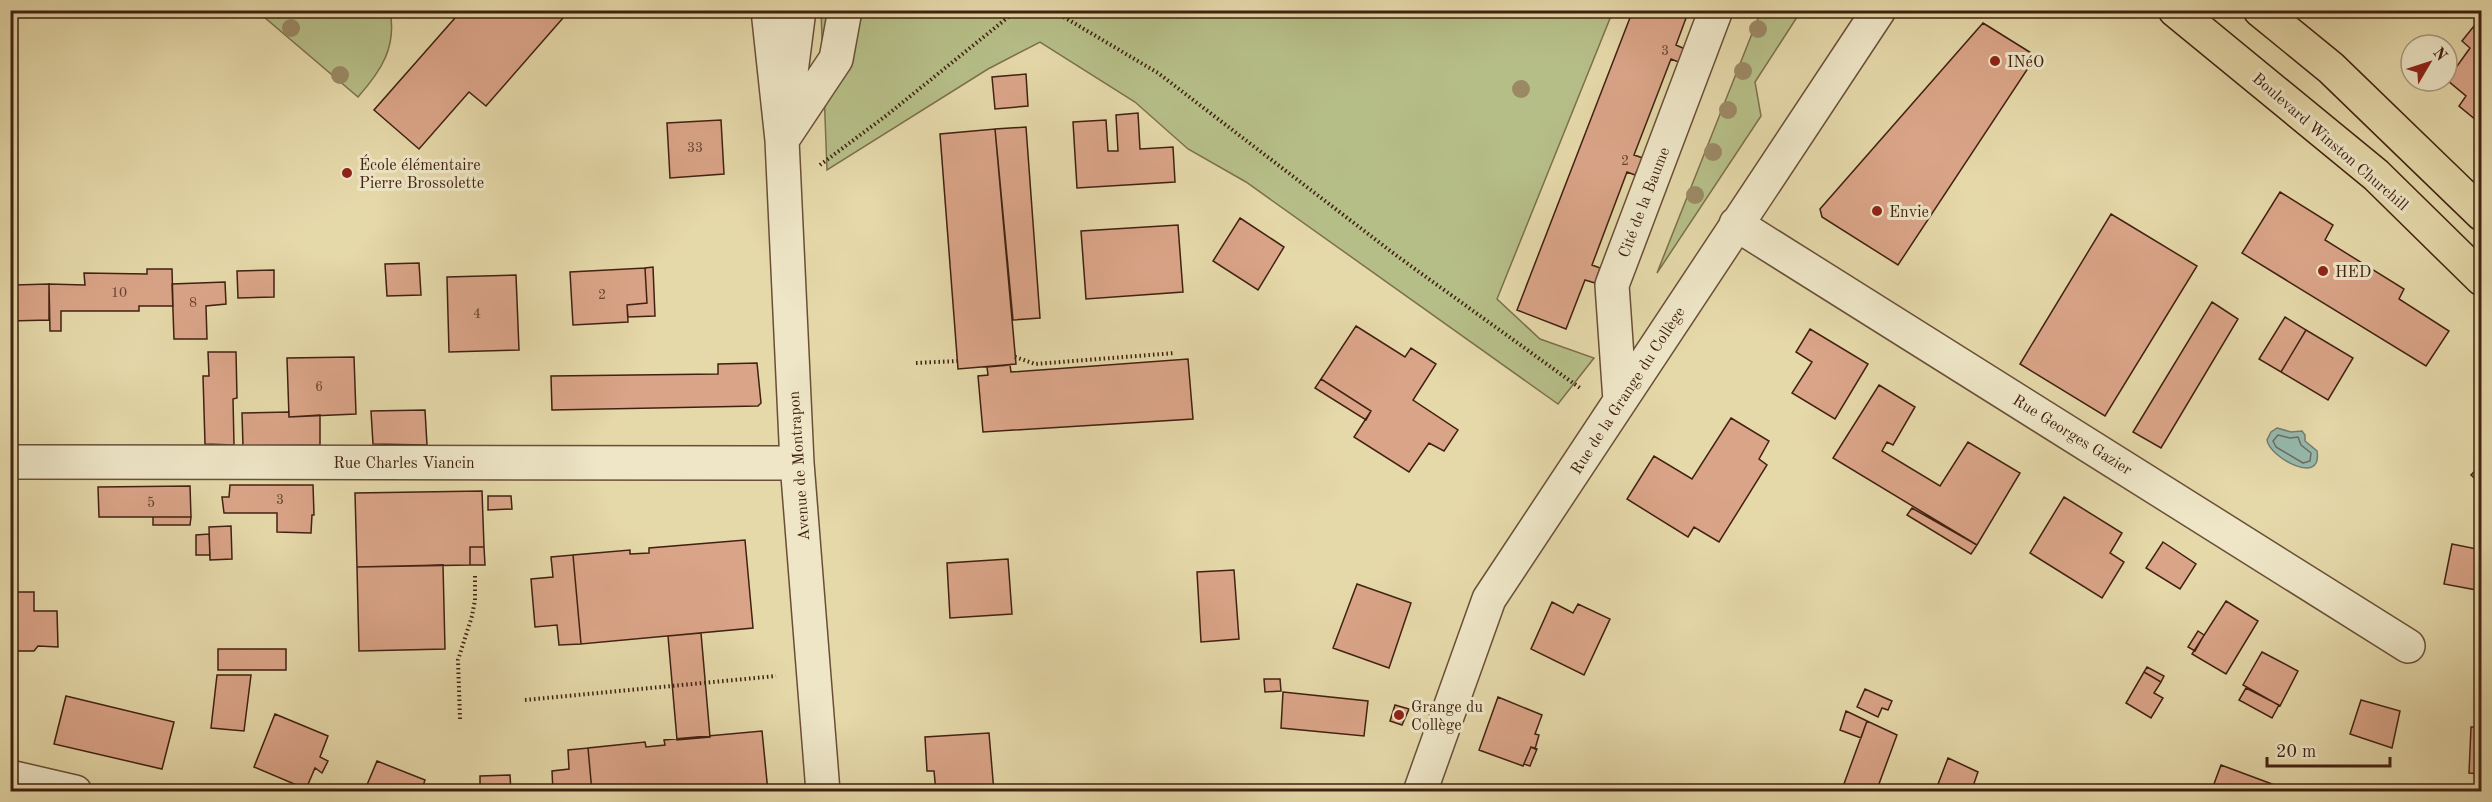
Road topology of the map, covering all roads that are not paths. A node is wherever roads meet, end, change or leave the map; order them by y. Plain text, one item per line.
1 (768, 10) edge
2 (799, 10) edge
3 (845, 10) edge
4 (1716, 10) edge
5 (1879, 10) edge
6 (2175, 10) edge
7 (2260, 10) edge
8 (782, 140) junction
9 (2481, 214) edge
10 (1736, 224) junction
11 (2481, 279) edge
12 (1620, 401) junction
13 (10, 462) edge
14 (796, 463) junction
15 (2408, 646) dead end
16 (10, 777) edge
17 (75, 792) edge
18 (823, 792) edge
19 (1420, 792) edge

1 - 8 street, Avenue de Montrapon
2 - 8 street, Avenue de Montrapon
3 - 8 street
4 - 12 street, Cité de la Baume
5 - 10 street, Rue de la Grange du Collège
6 - 11 main road, Boulevard Winston Churchill
7 - 9 main road
8 - 14 street, Avenue de Montrapon
10 - 12 street, Rue de la Grange du Collège
10 - 15 street, Rue Georges Gazier
12 - 19 street, Rue de la Grange du Collège
13 - 14 street, Rue Charles Viancin
14 - 18 street, Avenue de Montrapon
16 - 17 street

